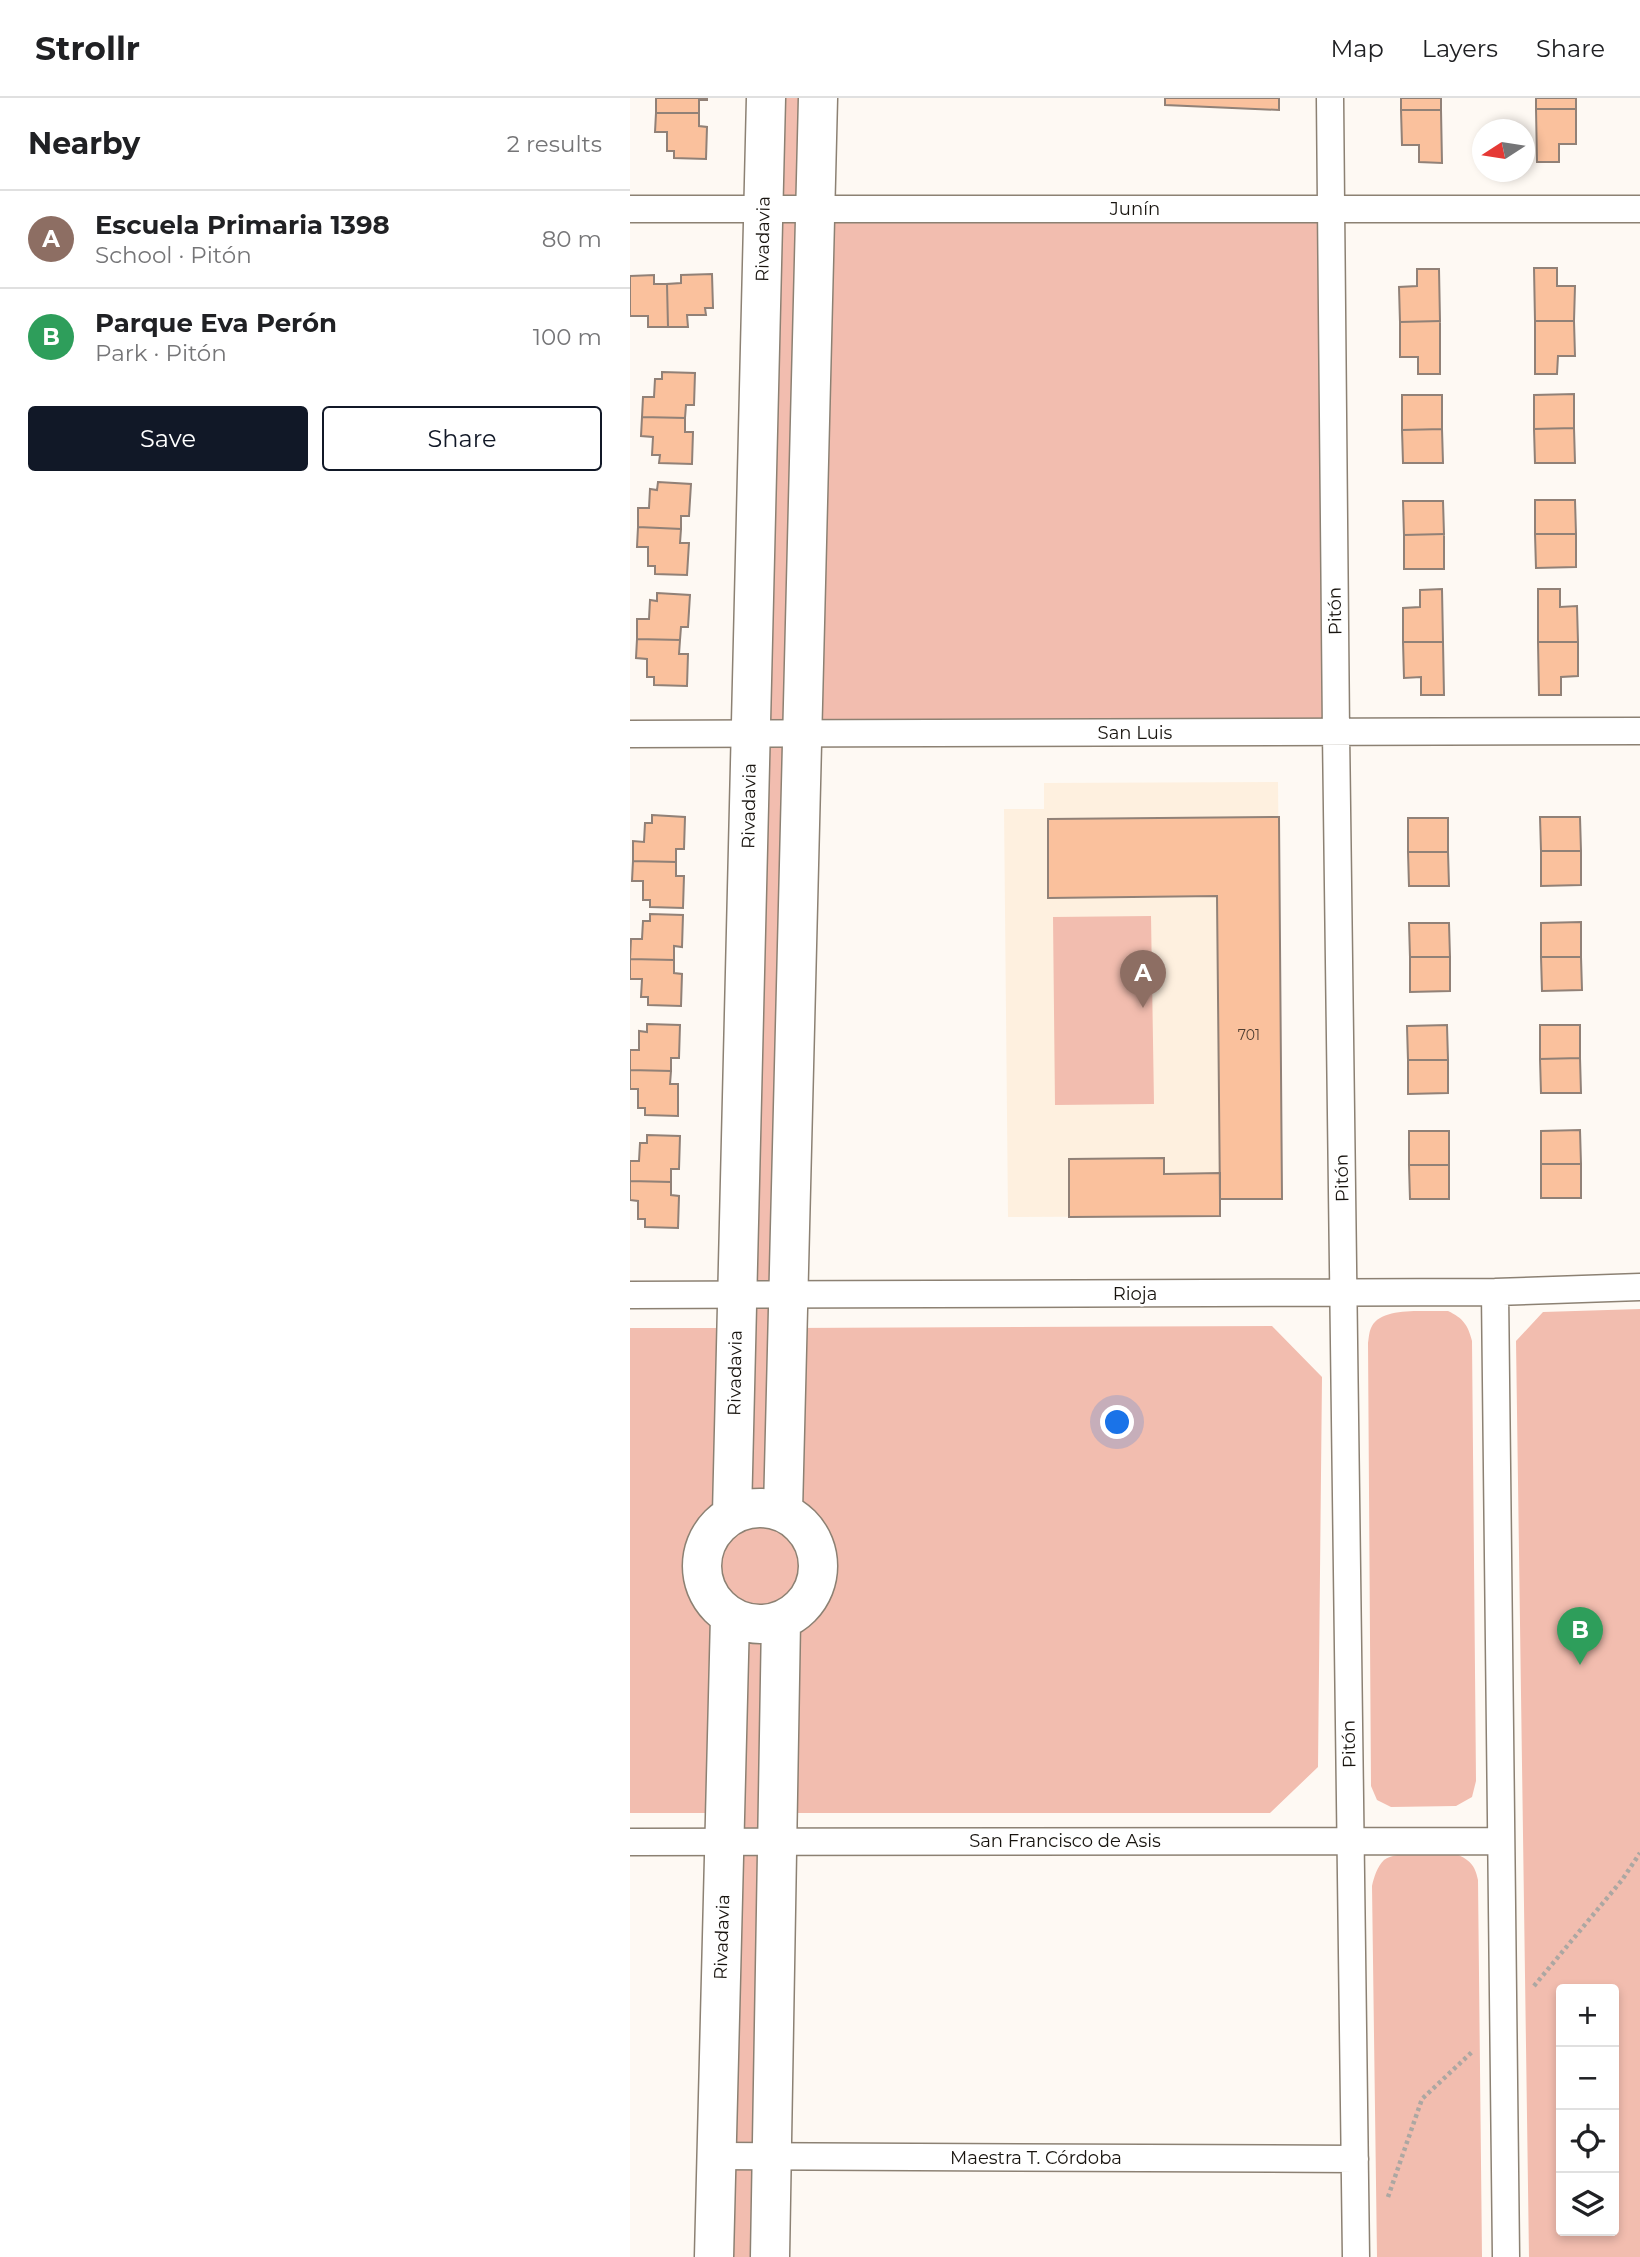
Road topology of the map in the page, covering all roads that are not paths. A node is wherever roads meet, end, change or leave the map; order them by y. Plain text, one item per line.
1 (766, 98) edge
2 (818, 98) edge
3 (1330, 98) edge
4 (630, 209) edge
5 (764, 209) junction
6 (815, 209) junction
7 (1331, 209) junction
8 (1640, 209) edge
9 (1640, 731) edge
10 (1336, 733) junction
11 (630, 734) edge
12 (751, 734) junction
13 (802, 734) junction
14 (1640, 1287) edge
15 (1495, 1292) junction
16 (1343, 1293) junction
17 (737, 1294) junction
18 (789, 1294) junction
19 (630, 1295) edge
20 (783, 1511) junction
21 (732, 1514) junction
22 (730, 1616) junction
23 (781, 1621) junction
24 (1350, 1841) junction
25 (1501, 1841) junction
26 (630, 1842) edge
27 (725, 1842) junction
28 (778, 1842) junction
29 (716, 2156) junction
30 (772, 2156) junction
31 (1355, 2159) junction
32 (714, 2257) edge
33 (770, 2257) edge
34 (1356, 2257) edge
35 (1506, 2257) edge

1 - 5 street, Rivadavia
2 - 6 street
3 - 7 street, Pitón
4 - 5 street, Junín
5 - 6 street, Junín
5 - 12 street, Rivadavia
6 - 7 street, Junín
6 - 13 street
7 - 8 street, Junín
7 - 10 street, Pitón
9 - 10 street, San Luis
10 - 13 street, San Luis
10 - 16 street, Pitón
11 - 12 street, San Luis
12 - 13 street, San Luis
12 - 17 street, Rivadavia
13 - 18 street
14 - 15 street, Rioja
15 - 16 street, Rioja
15 - 25 street
16 - 18 street, Rioja
16 - 24 street, Pitón
17 - 18 street, Rioja
17 - 19 street, Rioja
17 - 21 street, Rivadavia
18 - 20 street
20 - 21 street
20 - 23 street
21 - 22 street
22 - 23 street
22 - 27 street, Rivadavia
23 - 28 street
24 - 25 street, San Francisco de Asis
24 - 28 street, San Francisco de Asis
24 - 31 street, Pitón
25 - 35 street
26 - 27 street, San Francisco de Asis
27 - 28 street, San Francisco de Asis
27 - 29 street, Rivadavia
28 - 30 street
29 - 30 street, Maestra T. Córdoba
29 - 32 street, Rivadavia
30 - 31 street, Maestra T. Córdoba
30 - 33 street
31 - 34 street, Pitón

